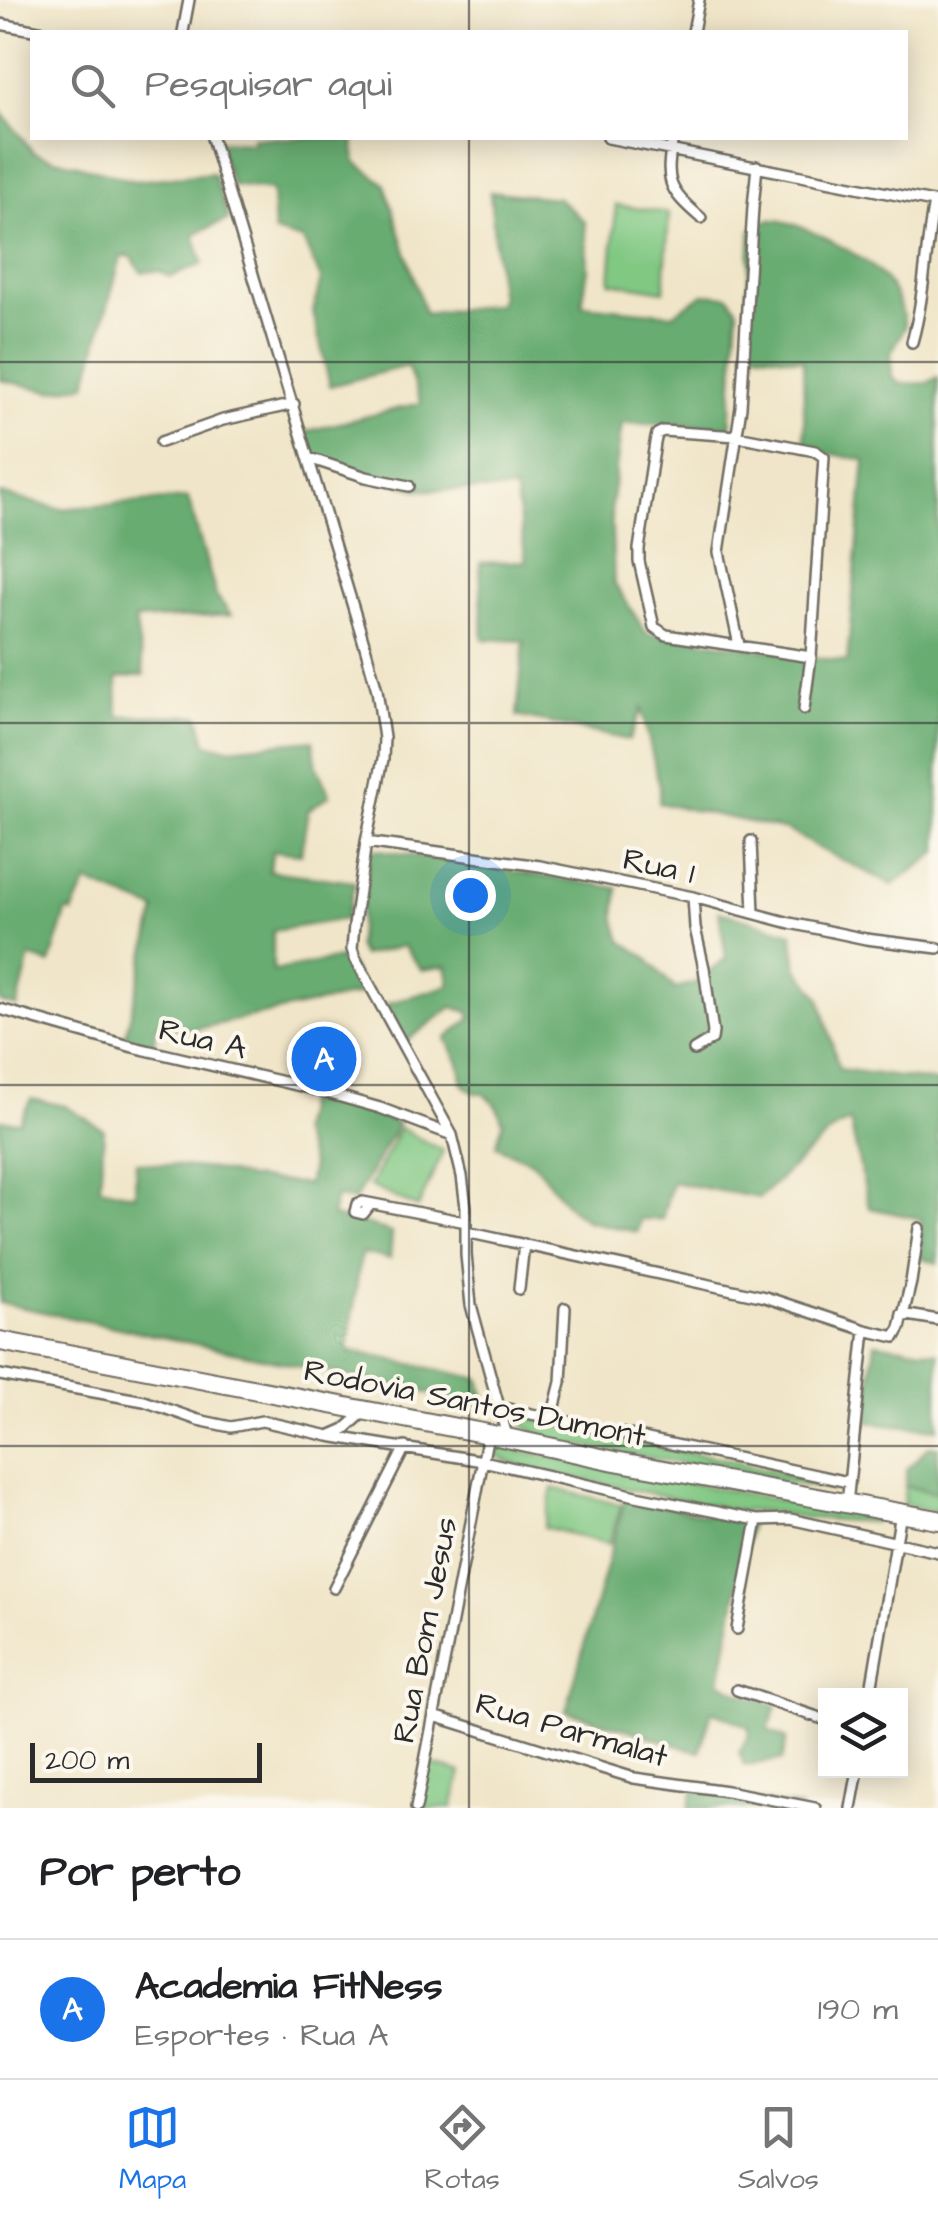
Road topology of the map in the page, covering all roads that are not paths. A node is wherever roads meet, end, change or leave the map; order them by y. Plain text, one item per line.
1 (189, 0) edge
2 (698, 0) edge
3 (0, 24) edge
4 (33, 30) edge
5 (184, 30) edge
6 (692, 30) edge
7 (213, 140) edge
8 (618, 140) edge
9 (674, 140) edge
10 (671, 150) junction
11 (757, 166) junction
12 (936, 203) edge
13 (700, 218) dead end
14 (912, 342) dead end
15 (294, 404) junction
16 (737, 436) junction
17 (162, 442) dead end
18 (308, 458) junction
19 (409, 486) dead end
20 (738, 645) junction
21 (811, 658) junction
22 (804, 709) dead end
23 (750, 841) dead end
24 (366, 842) junction
25 (692, 897) junction
26 (754, 914) junction
27 (938, 948) edge
28 (0, 1008) edge
29 (694, 1050) dead end
30 (452, 1135) junction
31 (372, 1204) dead end
32 (466, 1227) junction
33 (919, 1228) dead end
34 (524, 1244) junction
35 (519, 1289) dead end
36 (564, 1308) dead end
37 (902, 1314) junction
38 (938, 1320) edge
39 (864, 1330) junction
40 (0, 1341) edge
41 (0, 1375) edge
42 (499, 1406) junction
43 (366, 1411) junction
44 (552, 1418) junction
45 (488, 1434) junction
46 (328, 1436) junction
47 (508, 1438) junction
48 (405, 1447) junction
49 (483, 1461) junction
50 (848, 1482) junction
51 (848, 1504) junction
52 (901, 1513) junction
53 (757, 1520) junction
54 (938, 1520) edge
55 (895, 1541) junction
56 (938, 1552) edge
57 (334, 1588) dead end
58 (738, 1630) dead end
59 (871, 1688) edge
60 (737, 1690) dead end
61 (434, 1716) junction
62 (818, 1717) edge
63 (857, 1778) edge
64 (416, 1808) edge
65 (815, 1808) edge
66 (851, 1808) edge

1 - 5 street
2 - 6 street
3 - 4 street
7 - 15 street
8 - 10 street
9 - 10 street
10 - 11 street
10 - 13 street
11 - 12 street
11 - 16 street
12 - 14 street
15 - 17 street
15 - 18 street
16 - 20 street
16 - 20 street
16 - 21 street
18 - 19 street
18 - 24 street
20 - 21 street
21 - 22 street
23 - 26 street
24 - 25 street, Rua 1
24 - 30 street
25 - 26 street, Rua 1
25 - 29 street
26 - 27 street, Rua 1
28 - 30 street, Rua A
30 - 32 street
31 - 32 street
32 - 34 street
32 - 42 street
33 - 37 street
34 - 35 street
34 - 39 street
36 - 44 street
37 - 38 street
37 - 39 street
39 - 50 street
40 - 43 highway, Rodovia Santos Dumont
41 - 46 street
42 - 44 street
42 - 47 street
43 - 45 highway, Rodovia Santos Dumont
43 - 46 street
44 - 50 street
45 - 47 highway, Rodovia Santos Dumont
45 - 49 street, Rua Bom Jesus
46 - 48 street
47 - 51 highway, Rodovia Santos Dumont
48 - 49 street
48 - 57 street
49 - 53 street
49 - 61 street, Rua Bom Jesus
50 - 51 street
51 - 52 highway, Rodovia Santos Dumont
52 - 54 highway, Rodovia Santos Dumont
52 - 55 street
53 - 55 street
53 - 58 street
55 - 56 street
55 - 59 street
60 - 62 street
61 - 64 street, Rua Bom Jesus
61 - 65 street, Rua Parmalat
63 - 66 street

